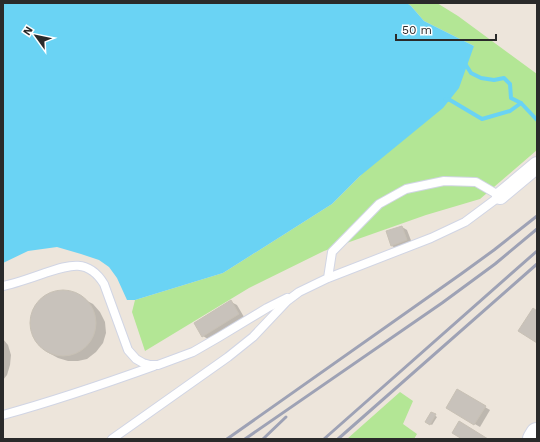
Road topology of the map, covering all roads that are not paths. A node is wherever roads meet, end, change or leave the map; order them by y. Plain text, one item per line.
1 (537, 165) edge
2 (500, 196) junction
3 (328, 278) junction
4 (3, 286) edge
5 (299, 292) junction
6 (158, 365) junction
7 (3, 415) edge
8 (537, 434) edge
9 (112, 439) edge
10 (534, 439) edge

1 - 2 street
2 - 3 lane
2 - 3 lane
3 - 5 lane
4 - 6 lane
5 - 6 lane
5 - 9 lane
6 - 7 lane
8 - 10 main road

